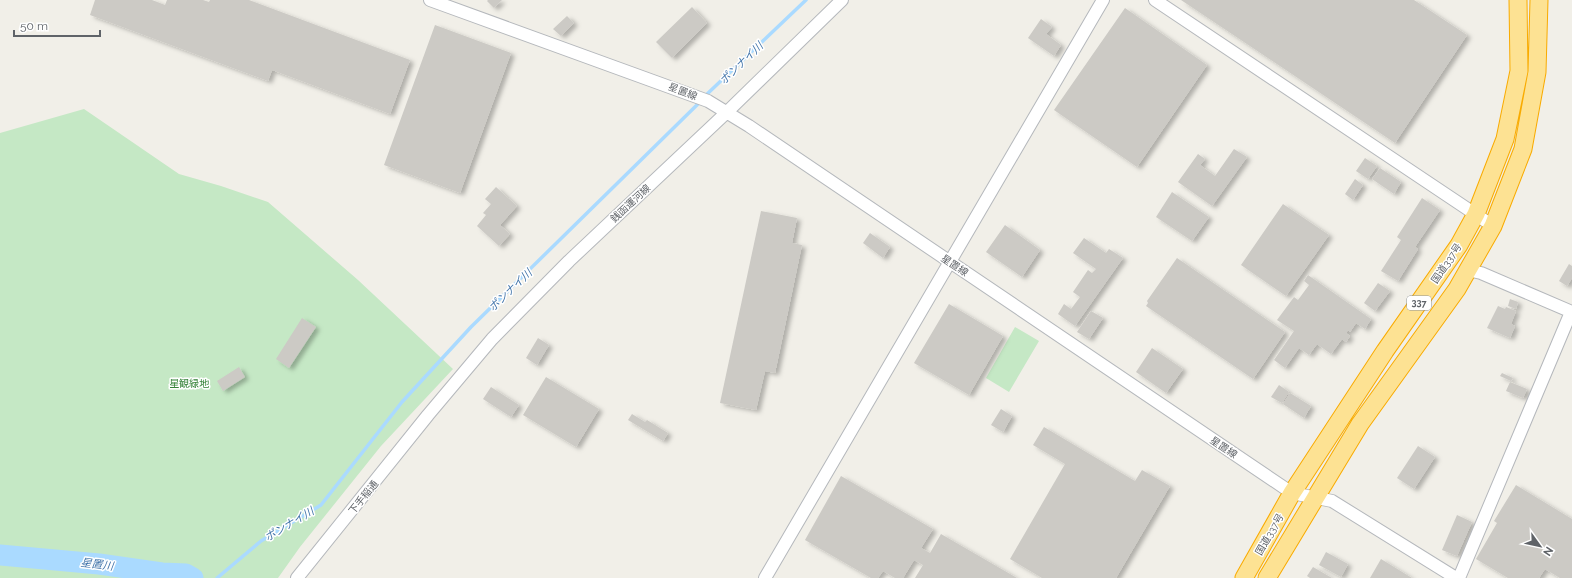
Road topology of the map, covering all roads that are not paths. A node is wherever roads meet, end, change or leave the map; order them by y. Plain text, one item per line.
1 (430, 0) edge
2 (842, 0) edge
3 (1103, 0) edge
4 (1155, 0) edge
5 (1518, 0) edge
6 (1539, 0) edge
7 (726, 113) junction
8 (1476, 214) junction
9 (1493, 226) junction
10 (950, 262) junction
11 (1467, 270) junction
12 (1571, 312) edge
13 (428, 415) joint
14 (1292, 493) junction
15 (1316, 498) junction
16 (298, 578) edge
17 (765, 578) edge
18 (1244, 578) edge
19 (1267, 578) edge
20 (1456, 578) edge
21 (1459, 578) edge

1 - 7 street, 星置線
2 - 7 street, 銭函運河線
3 - 10 street
4 - 8 street
5 - 8 highway, 国道337号 / 337
6 - 9 highway, 国道337号 / 337
7 - 10 street, 星置線
7 - 13 street, 銭函運河線
8 - 9 street
8 - 14 highway, 国道337号 / 337
9 - 11 highway, 国道337号 / 337
10 - 14 street, 星置線
10 - 17 street
11 - 12 street
11 - 15 highway, 国道337号 / 337
12 - 21 street
13 - 16 street, 下手稲通
14 - 15 street, 星置線
14 - 18 highway, 国道337号 / 337
15 - 19 highway, 国道337号 / 337
15 - 20 street, 星置線

